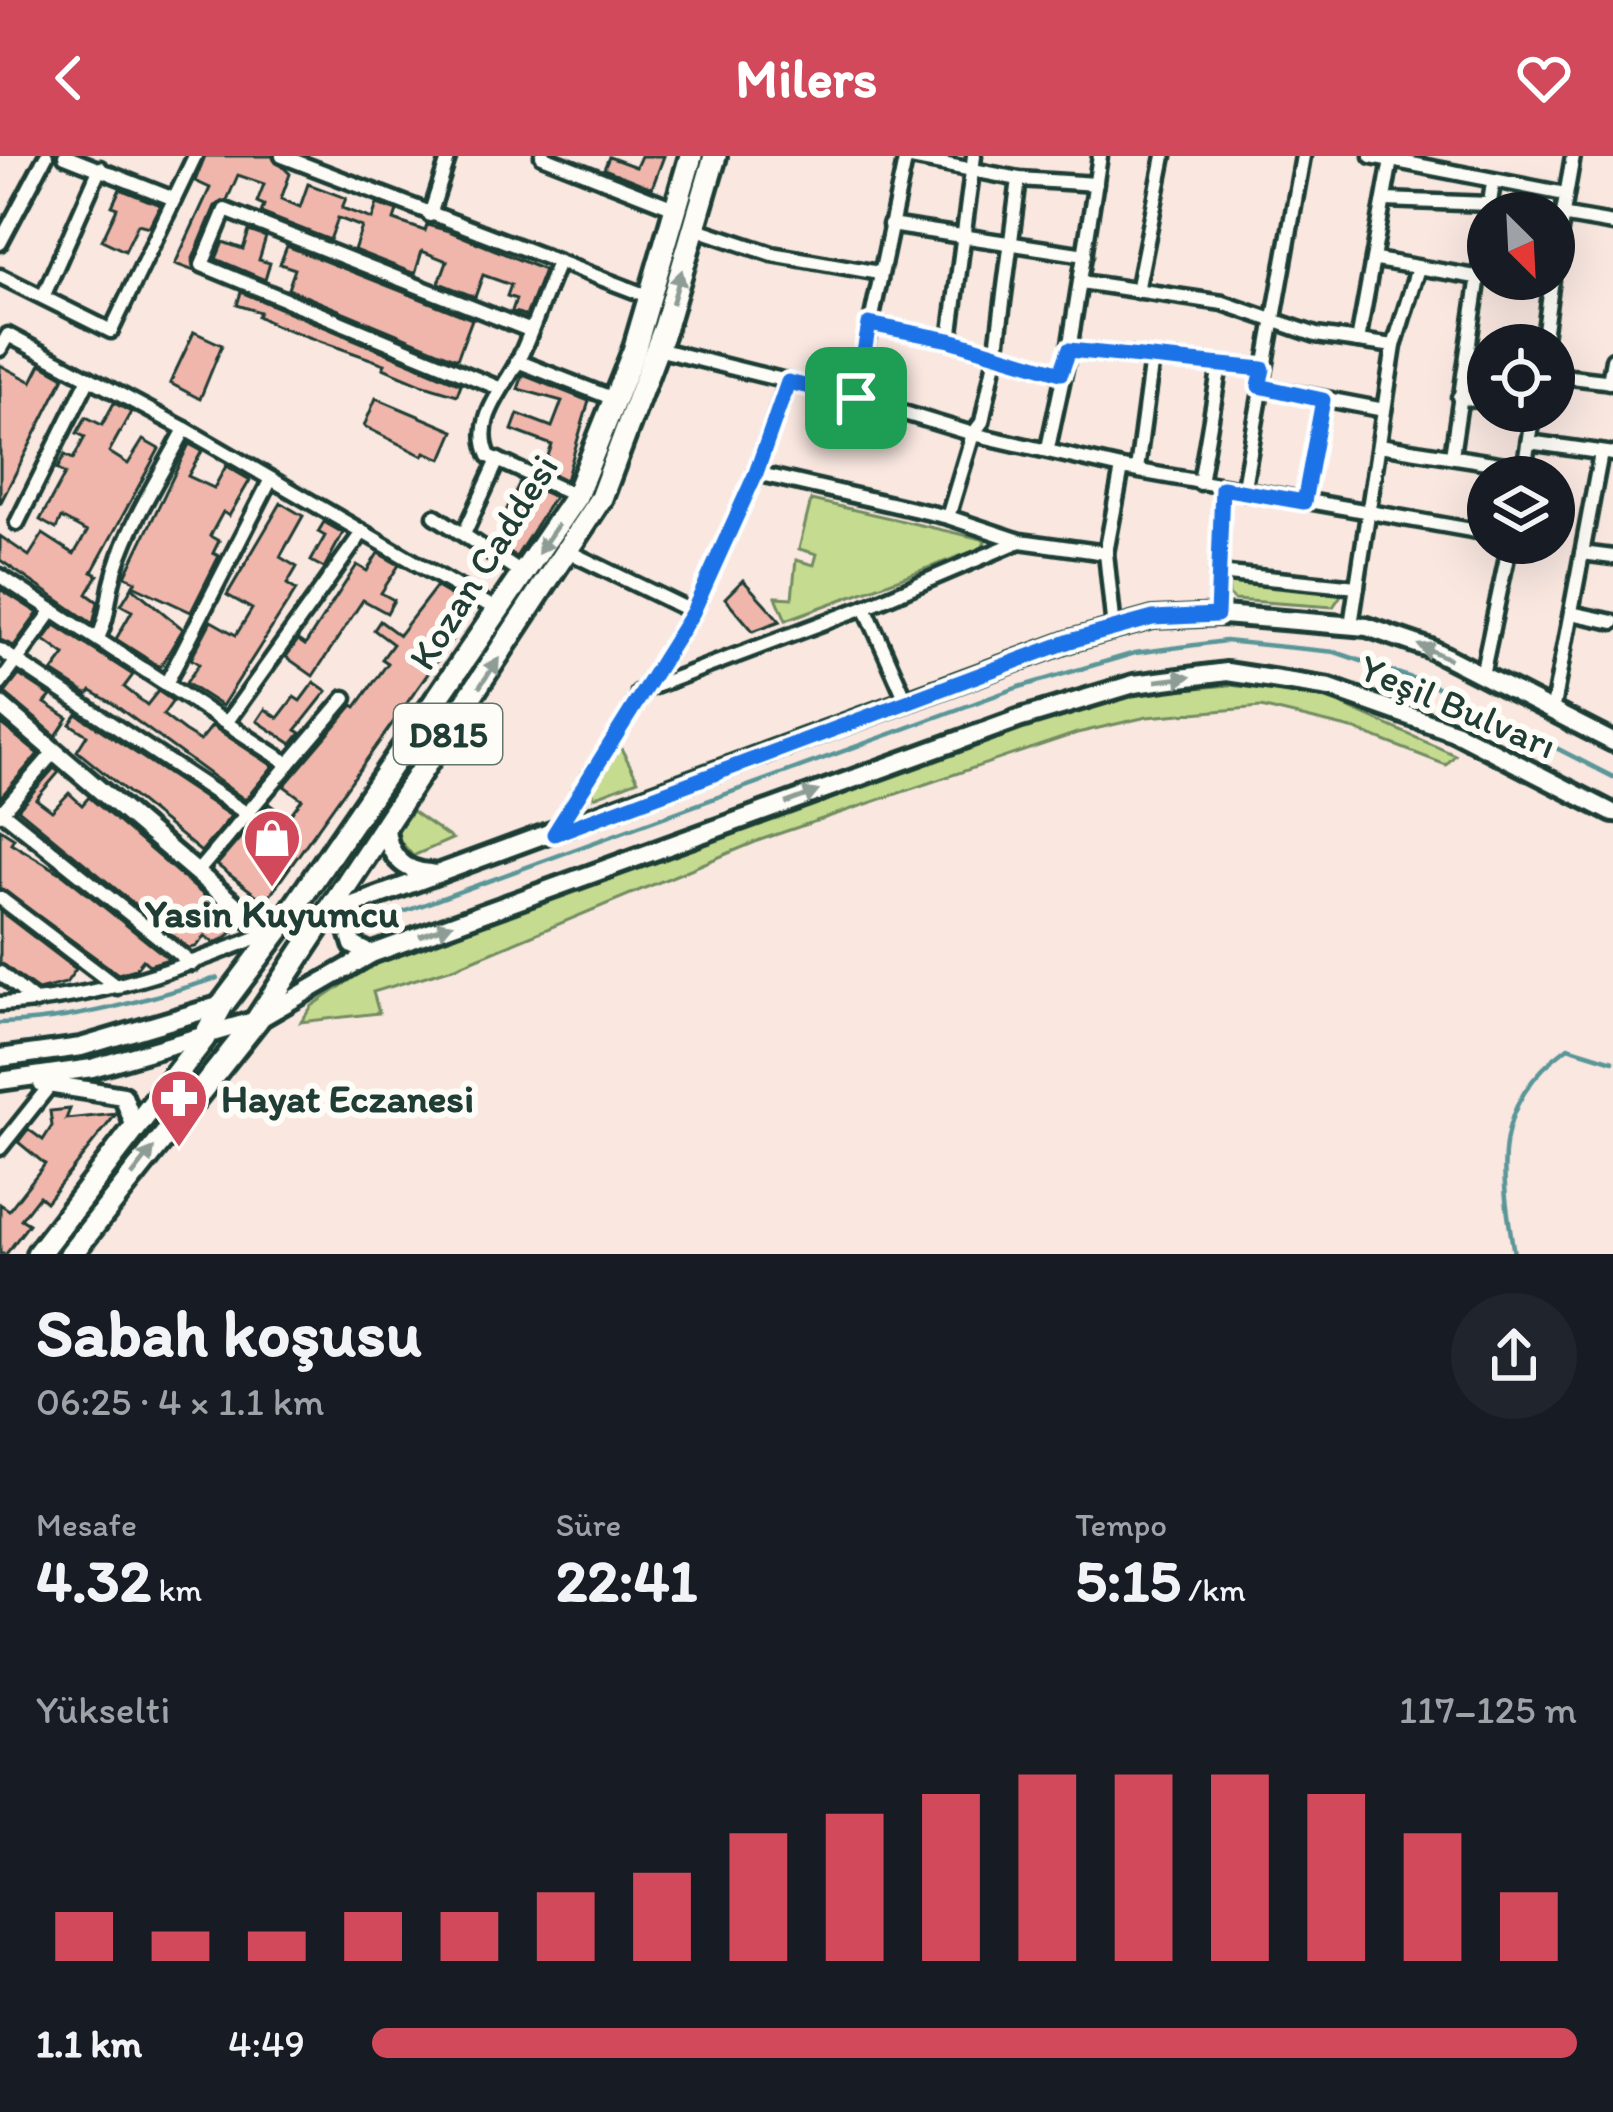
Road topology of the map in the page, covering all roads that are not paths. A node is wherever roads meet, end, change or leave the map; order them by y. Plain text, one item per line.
1 (46, 156) edge
2 (65, 156) edge
3 (195, 156) edge
4 (282, 156) edge
5 (449, 156) edge
6 (542, 156) edge
7 (692, 156) edge
8 (715, 156) edge
9 (906, 156) edge
10 (1100, 156) edge
11 (1164, 156) edge
12 (1303, 156) edge
13 (1371, 156) edge
14 (1573, 156) edge
15 (1390, 160) junction
16 (973, 162) edge
17 (100, 168) junction
18 (1019, 179) junction
19 (1493, 183) junction
20 (1096, 184) junction
21 (1491, 192) edge
22 (1552, 192) edge
23 (1565, 192) edge
24 (174, 200) junction
25 (1385, 200) junction
26 (0, 201) edge
27 (1467, 203) edge
28 (17, 208) junction
29 (676, 209) junction
30 (430, 215) junction
31 (1575, 217) edge
32 (1613, 224) edge
33 (890, 225) junction
34 (694, 228) junction
35 (964, 236) junction
36 (1008, 241) junction
37 (0, 243) edge
38 (1085, 255) junction
39 (1376, 260) junction
40 (558, 263) junction
41 (1418, 268) junction
42 (879, 273) junction
43 (0, 276) edge
44 (1467, 276) edge
45 (1081, 282) junction
46 (1137, 291) junction
47 (43, 297) junction
48 (650, 297) junction
49 (1473, 300) edge
50 (1276, 319) junction
51 (869, 324) junction
52 (529, 330) junction
53 (950, 340) junction
54 (1358, 341) junction
55 (1394, 346) junction
56 (657, 349) junction
57 (0, 350) edge
58 (1069, 350) junction
59 (996, 356) junction
60 (1152, 358) junction
61 (1613, 359) edge
62 (518, 361) junction
63 (1220, 364) junction
64 (1263, 369) junction
65 (1061, 373) junction
66 (1575, 378) edge
67 (89, 379) junction
68 (788, 382) junction
69 (1611, 382) edge
70 (1259, 386) junction
71 (499, 388) junction
72 (1460, 397) junction
73 (856, 398) junction
74 (1467, 398) edge
75 (614, 399) junction
76 (1323, 400) junction
77 (1384, 410) junction
78 (184, 429) junction
79 (1530, 432) edge
80 (973, 434) junction
81 (1529, 442) junction
82 (1379, 445) junction
83 (1048, 448) junction
84 (1607, 454) edge
85 (1451, 455) junction
86 (1527, 456) edge
87 (1467, 459) edge
88 (498, 460) junction
89 (1130, 469) junction
90 (756, 473) junction
91 (270, 482) junction
92 (1200, 483) junction
93 (1222, 488) junction
94 (1243, 492) junction
95 (576, 496) junction
96 (1304, 502) junction
97 (1368, 513) junction
98 (435, 516) dead end
99 (948, 517) junction
100 (17, 524) dead end
101 (1467, 530) edge
102 (361, 534) junction
103 (464, 534) junction
104 (1020, 542) junction
105 (568, 552) junction
106 (1106, 553) junction
107 (1582, 553) junction
108 (1613, 557) edge
109 (1506, 564) edge
110 (1218, 572) junction
111 (524, 574) junction
112 (0, 576) edge
113 (1357, 587) junction
114 (865, 607) junction
115 (52, 610) junction
116 (500, 612) junction
117 (693, 612) junction
118 (1571, 613) junction
119 (1217, 615) junction
120 (1613, 622) edge
121 (1351, 625) junction
122 (1114, 629) junction
123 (98, 638) junction
124 (0, 650) edge
125 (19, 663) junction
126 (1482, 675) junction
127 (0, 684) edge
128 (166, 684) junction
129 (639, 692) junction
130 (345, 698) dead end
131 (907, 702) junction
132 (0, 705) edge
133 (1552, 712) junction
134 (226, 723) junction
135 (1613, 742) edge
136 (55, 752) junction
137 (290, 764) junction
138 (1, 812) edge
139 (1613, 813) edge
140 (249, 814) junction
141 (386, 826) junction
142 (554, 834) junction
143 (199, 870) junction
144 (444, 872) junction
145 (0, 898) edge
146 (358, 903) junction
147 (323, 916) junction
148 (280, 928) junction
149 (371, 954) junction
150 (192, 964) junction
151 (0, 973) edge
152 (117, 987) junction
153 (37, 1002) junction
154 (0, 1004) edge
155 (221, 1005) junction
156 (257, 1020) junction
157 (204, 1038) junction
158 (0, 1058) edge
159 (8, 1080) edge
160 (51, 1084) junction
161 (135, 1127) junction
162 (0, 1148) edge
163 (38, 1254) edge
164 (71, 1254) edge

1 - 28 street
2 - 17 street
3 - 24 street
4 - 30 street
5 - 30 street
6 - 29 street
7 - 29 highway, Kozan Caddesi / D815
8 - 34 highway, Kozan Caddesi / D815
9 - 16 street
9 - 33 street
10 - 20 street
11 - 46 street
12 - 50 street
13 - 15 street
14 - 23 street
15 - 19 street
15 - 25 street
16 - 18 street
16 - 35 street
17 - 24 street
17 - 47 street
18 - 20 street
18 - 36 street
19 - 21 street
19 - 22 street
20 - 38 street
24 - 47 street
25 - 27 street
25 - 39 street
26 - 28 street
28 - 37 street
29 - 48 highway, Kozan Caddesi / D815
30 - 40 street
31 - 32 street
33 - 35 street
33 - 42 street
34 - 42 street
56 -> 34 highway, Kozan Caddesi / D815
35 - 36 street
35 - 53 street
36 - 38 street
36 - 59 street
38 - 45 street
39 - 41 street
39 - 54 street
40 - 48 street
40 - 52 street
41 - 44 street
41 - 55 street
42 - 51 street
43 - 47 street
45 - 46 street
45 - 58 street
46 - 50 street
48 - 75 highway, Kozan Caddesi / D815
49 - 72 street
50 - 54 street
50 - 64 street
51 - 53 street
51 - 73 street
52 - 62 street
52 - 71 street
53 - 59 street
54 - 55 street
55 - 77 street
56 - 68 street
56 - 105 highway, Kozan Caddesi / D815
57 - 67 street
58 - 60 street
58 - 65 street
59 - 65 street
59 - 80 street
60 - 63 street
60 - 89 street
61 - 69 street
62 - 71 street
62 - 75 street
63 - 64 street
63 - 92 street
64 - 70 street
65 - 83 street
66 - 69 street
67 - 78 street
67 - 100 street
68 - 73 street
68 - 90 street
70 - 76 street
70 - 94 street
71 - 88 street
72 - 74 street
72 - 85 street
73 - 80 street
75 - 95 highway, Kozan Caddesi / D815
76 - 77 street
76 - 96 street
77 - 82 street
78 - 91 street
78 - 123 street
79 - 81 street
80 - 83 street
80 - 99 street
81 - 84 street
81 - 86 street
82 - 85 street
82 - 97 street
83 - 89 street
84 - 107 street
85 - 87 street
88 - 95 street
88 - 103 street
89 - 92 street
89 - 106 street
90 - 99 street
90 - 117 street
91 - 102 street
91 - 128 street
92 - 93 street
93 - 94 street
93 - 110 street
94 - 96 street
95 -> 111 highway, Kozan Caddesi / D815
96 - 97 street
97 - 101 street
97 - 113 street
98 - 103 street
99 - 104 street
102 - 116 street
102 - 134 street
103 - 111 street
104 - 106 street
104 - 114 street
105 - 117 street
141 -> 105 highway, Kozan Caddesi / D815
106 - 122 street
107 - 108 street
107 - 118 street
109 - 126 street
110 - 113 street
110 - 119 street
111 - 116 highway, Kozan Caddesi / D815
112 - 115 street
113 - 121 street
114 - 129 street
114 - 131 street
115 - 123 street
115 - 125 street
116 - 148 highway, Kozan Caddesi / D815
117 - 129 street
118 - 120 street
118 - 133 street
119 - 121 main road, Yeşil Bulvarı
119 - 122 main road, Yeşil Bulvarı
126 -> 121 main road, Yeşil Bulvarı
122 - 131 main road, Yeşil Bulvarı
123 - 128 street
124 - 125 street
125 - 127 street
125 - 140 street
126 - 133 main road, Yeşil Bulvarı
128 - 134 street
129 - 142 street
130 - 137 street
131 - 142 main road, Yeşil Bulvarı
132 - 136 main road
133 - 135 main road, Yeşil Bulvarı
134 - 137 street
136 - 138 street
136 - 143 main road
137 - 140 street
138 - 150 street
149 -> 139 main road, Yeşil Bulvarı
140 - 143 street
141 - 144 main road
141 - 147 highway, Kozan Caddesi / D815
142 - 144 main road, Yeşil Bulvarı
143 - 148 main road
144 - 146 main road, Yeşil Bulvarı
145 - 152 street
146 - 147 main road, Yeşil Bulvarı
146 - 149 main road
147 - 148 main road, Yeşil Bulvarı
147 - 156 highway, Kozan Caddesi / D815
148 - 150 street
148 - 155 highway, Kozan Caddesi / D815
149 - 156 main road, Yeşil Bulvarı
150 - 152 street
151 - 153 street
152 - 153 street
153 - 154 street
155 - 157 highway, Kozan Caddesi / D815
155 - 158 main road
156 - 157 main road, Yeşil Bulvarı
164 -> 156 highway, Kozan Caddesi / D815
157 - 159 main road, Yeşil Bulvarı
157 - 161 highway, Kozan Caddesi / D815
159 - 160 main road
160 - 161 main road
160 - 162 street
161 - 163 highway, Kozan Caddesi / D815

